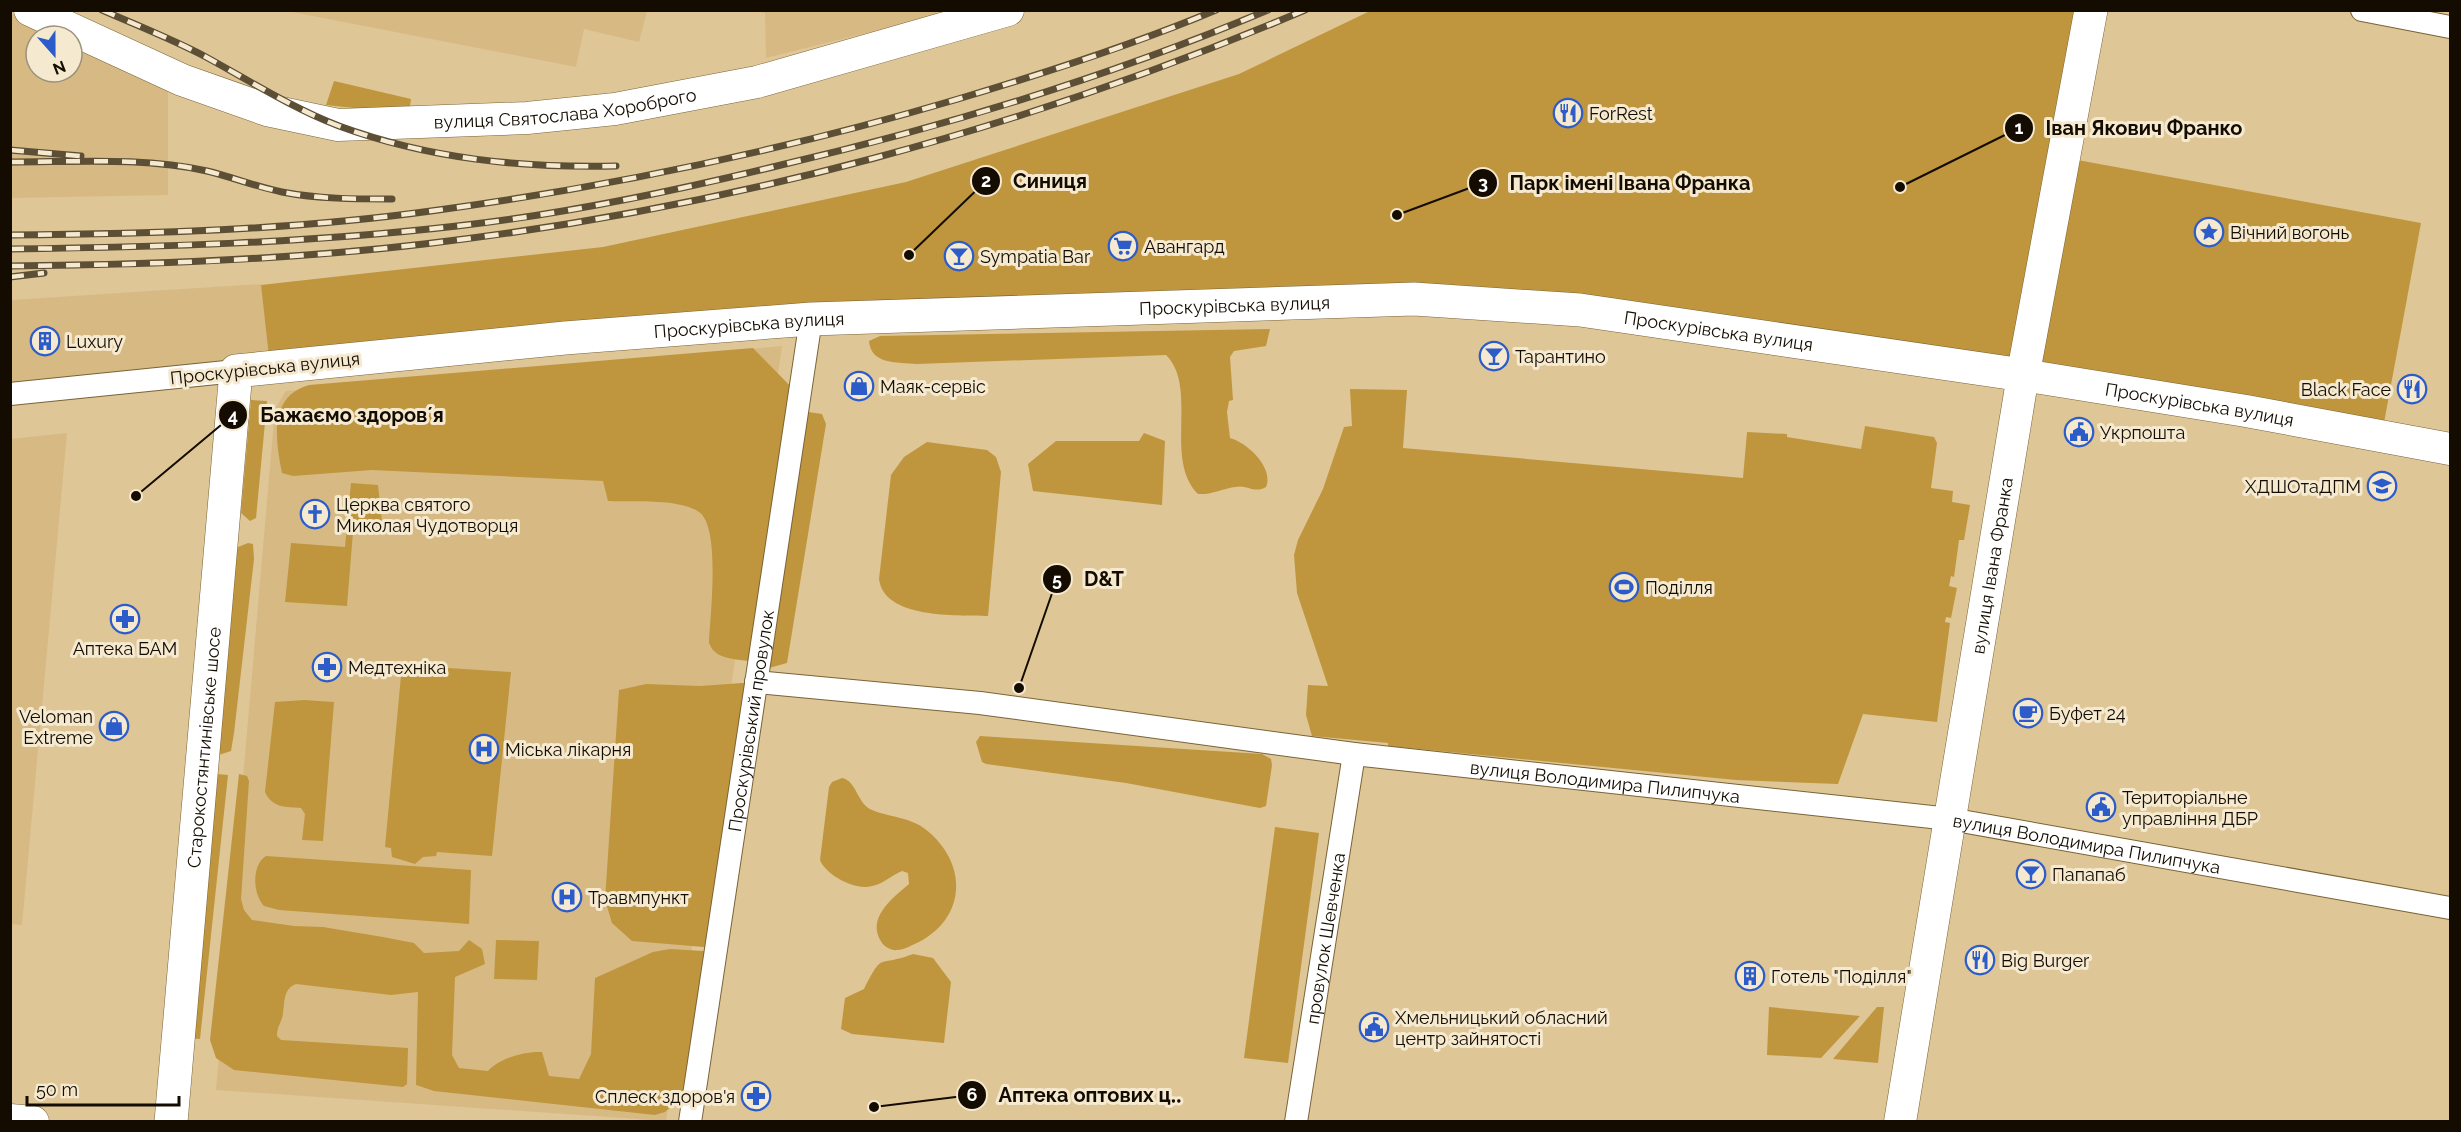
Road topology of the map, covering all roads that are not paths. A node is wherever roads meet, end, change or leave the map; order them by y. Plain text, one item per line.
1 (30, 10) edge
2 (1008, 10) edge
3 (2091, 10) edge
4 (2362, 10) edge
5 (2451, 27) edge
6 (811, 319) junction
7 (236, 371) junction
8 (2023, 375) junction
9 (10, 394) edge
10 (2451, 449) edge
11 (756, 682) junction
12 (1354, 754) junction
13 (1950, 819) junction
14 (2451, 908) edge
15 (10, 1120) edge
16 (33, 1122) edge
17 (171, 1122) edge
18 (690, 1122) edge
19 (1296, 1122) edge
20 (1900, 1122) edge

1 - 2 street, вулиця Святослава Хороброго
3 - 8 main road, вулиця Івана Франка
4 - 5 street
6 - 7 main road, Проскурівська вулиця
6 - 8 main road, Проскурівська вулиця
6 - 11 street, Проскурівський провулок
7 - 9 street, Проскурівська вулиця
7 - 17 main road, Старокостянтинівське шосе
8 - 10 street, Проскурівська вулиця
8 - 13 street, вулиця Івана Франка
11 - 12 street, вулиця Володимира Пилипчука
11 - 18 street, Проскурівський провулок
12 - 13 street, вулиця Володимира Пилипчука
12 - 19 street, провулок Шевченка
13 - 14 street, вулиця Володимира Пилипчука
13 - 20 street, вулиця Івана Франка
15 - 16 street

